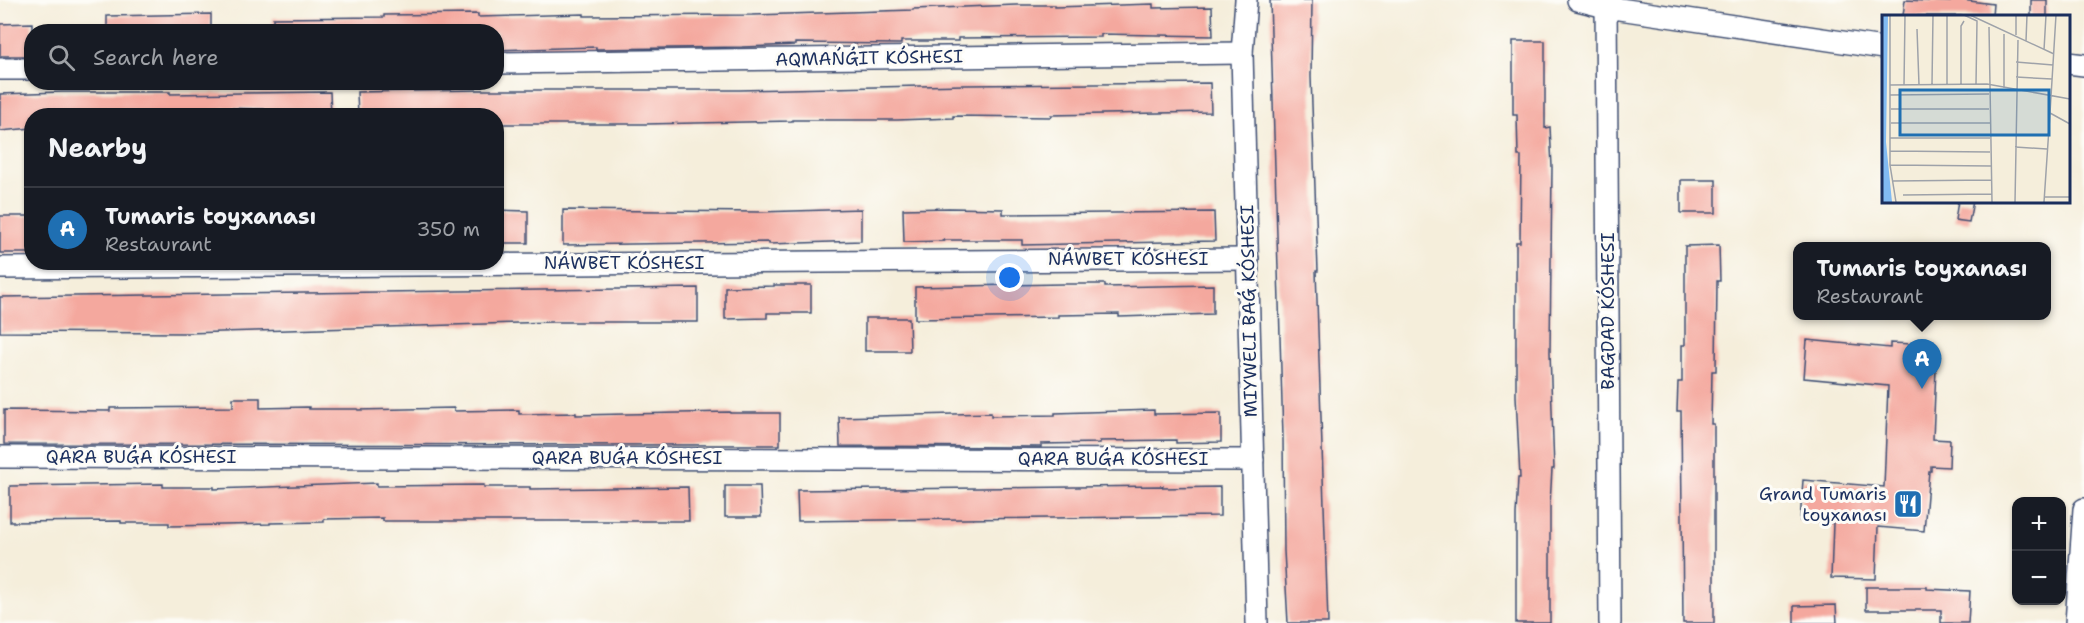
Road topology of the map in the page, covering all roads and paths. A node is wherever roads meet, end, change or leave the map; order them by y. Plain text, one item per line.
1 (1246, 0) edge
2 (1578, 0) edge
3 (1606, 3) edge
4 (1882, 48) edge
5 (1242, 53) junction
6 (504, 63) edge
7 (2069, 63) edge
8 (2084, 65) edge
9 (0, 69) edge
10 (24, 69) edge
11 (1248, 259) junction
12 (504, 264) edge
13 (0, 268) edge
14 (24, 268) edge
15 (0, 457) edge
16 (1253, 460) junction
17 (2084, 509) edge
18 (1257, 623) edge
19 (1610, 623) edge
20 (2076, 623) edge

1 - 5 street, MIYWELI BAǴ KÓSHESI
2 - 3 street
3 - 4 street
3 - 19 street, BAGDAD KÓSHESI
5 - 6 street
5 - 11 street, MIYWELI BAǴ KÓSHESI
7 - 8 street
9 - 10 street
11 - 12 street, NÁWBET KÓSHESI
11 - 16 street, MIYWELI BAǴ KÓSHESI
13 - 14 street, NÁWBET KÓSHESI
15 - 16 street, QARA BUǴA KÓSHESI
16 - 18 street, MIYWELI BAǴ KÓSHESI
17 - 20 street

